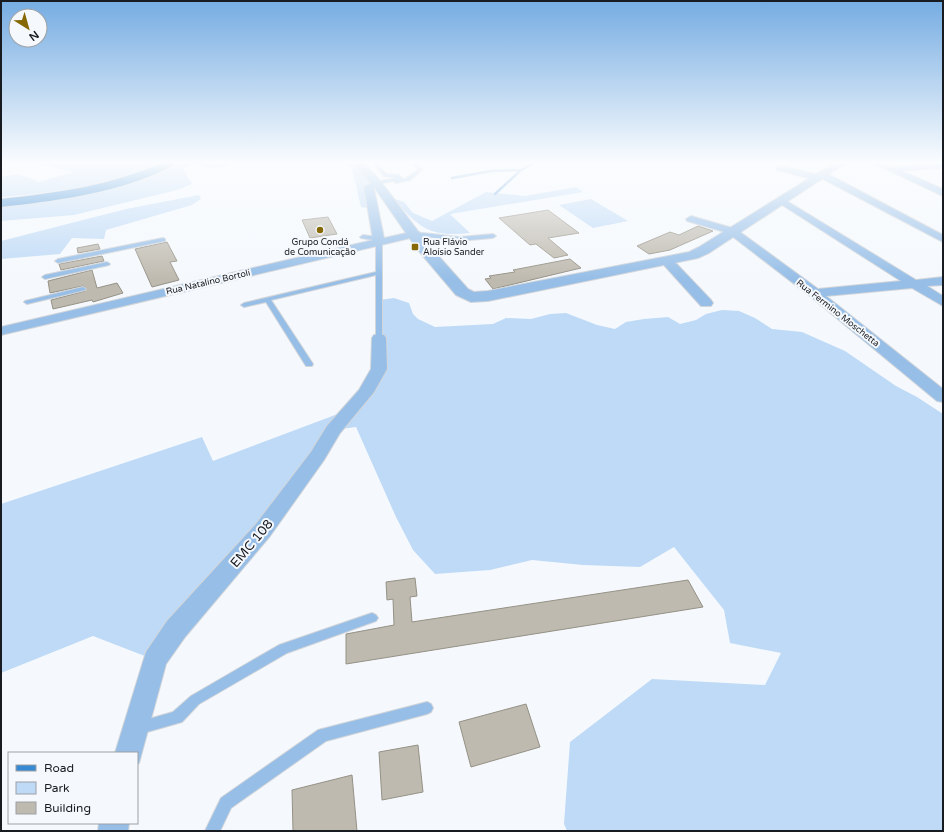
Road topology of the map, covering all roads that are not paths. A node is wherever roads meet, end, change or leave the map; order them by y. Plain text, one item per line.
1 (372, 202) edge
2 (391, 202) edge
3 (781, 202) edge
4 (783, 202) edge
5 (871, 202) edge
6 (691, 219) dead end
7 (732, 231) junction
8 (415, 234) junction
9 (493, 236) dead end
10 (363, 237) dead end
11 (943, 239) edge
12 (163, 240) dead end
13 (379, 241) junction
14 (58, 261) dead end
15 (667, 261) junction
16 (107, 264) dead end
17 (379, 273) junction
18 (45, 277) dead end
19 (943, 281) edge
20 (915, 284) junction
21 (83, 289) dead end
22 (815, 293) junction
23 (268, 300) junction
24 (27, 302) dead end
25 (943, 302) edge
26 (706, 303) dead end
27 (244, 306) dead end
28 (1, 331) edge
29 (379, 338) joint
30 (309, 364) dead end
31 (943, 397) edge
32 (372, 618) dead end
33 (427, 708) dead end
34 (135, 729) junction
35 (129, 752) edge
36 (212, 831) edge

1 - 13 street
2 - 8 street
3 - 7 street
4 - 20 street
5 - 11 street
6 - 7 street
7 - 15 street
7 - 22 street, Rua Fermino Moschetta
8 - 9 lane
8 - 13 street, Rua Natalino Bortoli
8 - 15 street
10 - 13 lane
12 - 14 lane
13 - 17 lane
13 - 28 street, Rua Natalino Bortoli
15 - 26 street
16 - 18 lane
17 - 23 lane
17 - 29 lane
19 - 20 street
20 - 22 street
20 - 25 street
21 - 24 lane
22 - 31 street, Rua Fermino Moschetta
23 - 27 lane
23 - 30 lane
29 - 34 street, EMC 108
32 - 34 lane
33 - 36 lane
34 - 35 street, EMC 108

